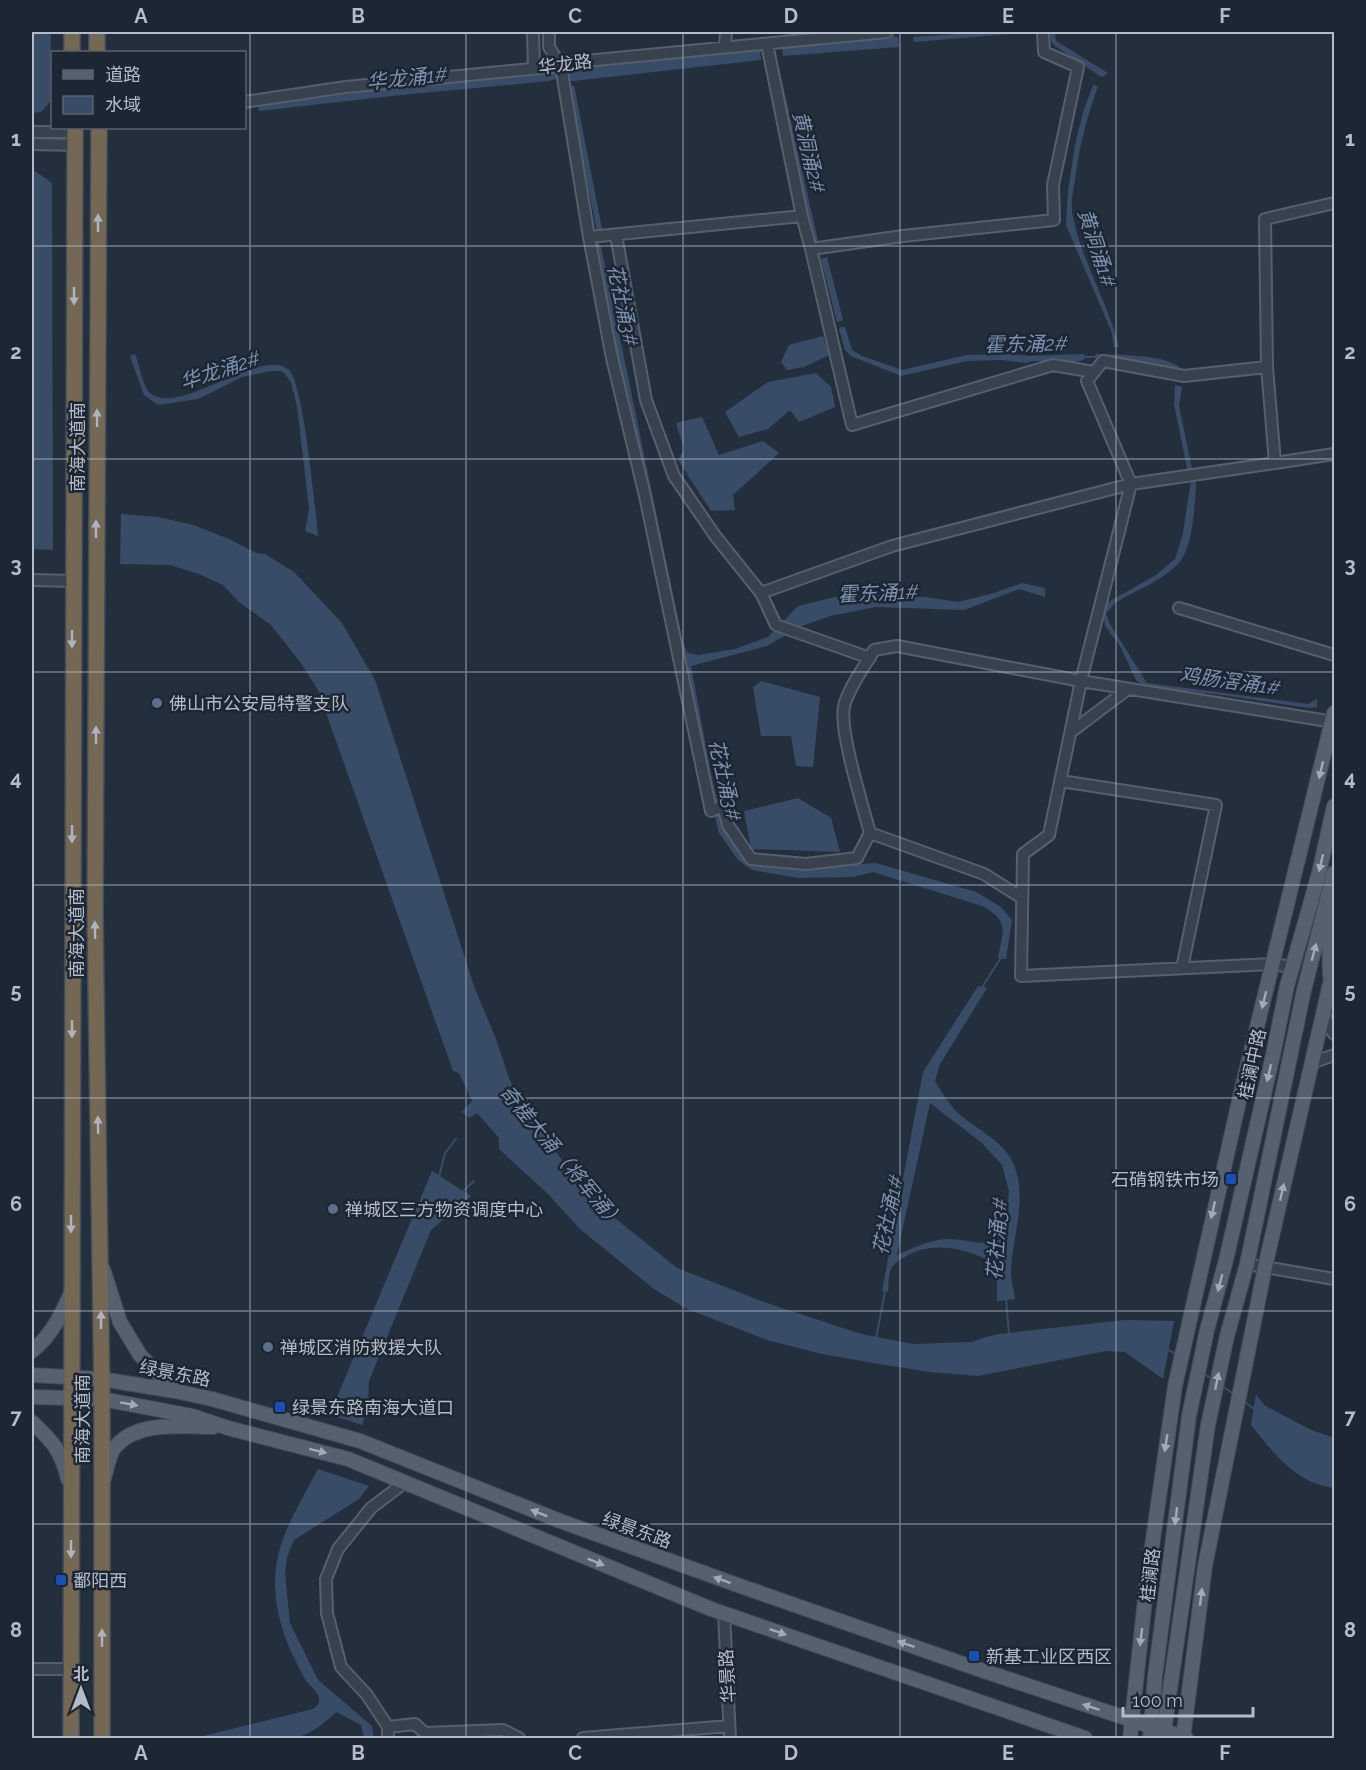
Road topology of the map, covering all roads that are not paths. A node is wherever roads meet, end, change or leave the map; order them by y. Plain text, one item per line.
1 (72, 32) edge
2 (97, 32) edge
3 (533, 32) edge
4 (549, 32) edge
5 (726, 32) edge
6 (887, 32) edge
7 (1043, 32) edge
8 (767, 44) junction
9 (725, 47) junction
10 (72, 51) edge
11 (98, 51) edge
12 (561, 66) junction
13 (534, 68) junction
14 (246, 102) edge
15 (99, 129) edge
16 (32, 132) edge
17 (75, 135) edge
18 (32, 144) edge
19 (1335, 203) edge
20 (802, 216) junction
21 (616, 235) junction
22 (596, 237) junction
23 (812, 249) junction
24 (1267, 367) junction
25 (1094, 372) junction
26 (1335, 454) edge
27 (1275, 463) junction
28 (1131, 484) junction
29 (32, 580) edge
30 (72, 580) junction
31 (761, 592) junction
32 (1179, 608) dead end
33 (1335, 655) edge
34 (870, 658) junction
35 (1081, 681) junction
36 (1128, 689) junction
37 (1334, 719) edge
38 (1071, 732) junction
39 (1061, 781) junction
40 (1335, 806) edge
41 (870, 833) junction
42 (1334, 877) edge
43 (1022, 898) junction
44 (1335, 903) edge
45 (1273, 964) junction
46 (1335, 966) edge
47 (1292, 967) junction
48 (1182, 968) junction
49 (1330, 986) junction
50 (1324, 1012) junction
51 (1335, 1034) edge
52 (1335, 1055) edge
53 (1312, 1063) junction
54 (1296, 1132) junction
55 (1259, 1208) junction
56 (100, 1260) junction
57 (1247, 1264) junction
58 (1265, 1267) junction
59 (1335, 1280) edge
60 (71, 1293) junction
61 (1227, 1336) joint
62 (32, 1351) edge
63 (32, 1375) edge
64 (71, 1376) junction
65 (101, 1379) junction
66 (175, 1391) junction
67 (32, 1397) edge
68 (70, 1399) junction
69 (102, 1399) junction
70 (1189, 1416) joint
71 (32, 1422) edge
72 (228, 1428) junction
73 (404, 1483) junction
74 (102, 1485) junction
75 (71, 1490) junction
76 (724, 1613) junction
77 (32, 1669) edge
78 (72, 1669) junction
79 (1131, 1720) junction
80 (729, 1726) junction
81 (388, 1727) junction
82 (1157, 1734) edge
83 (71, 1738) edge
84 (102, 1738) edge
85 (388, 1738) edge
86 (519, 1738) edge
87 (583, 1738) edge
88 (730, 1738) edge
89 (1085, 1738) edge
90 (1130, 1738) edge
91 (1184, 1738) edge

1 - 10 highway
2 - 11 highway
3 - 13 street
4 - 12 street
5 - 9 street
6 - 8 street, 华龙路
7 - 23 street
8 - 9 street, 华龙路
8 - 20 street
9 - 12 street, 华龙路
12 - 13 street, 华龙路
12 - 22 street
13 - 14 street, 华龙路
56 -> 15 highway, 南海大道南
16 - 17 street
17 - 18 street
17 -> 30 highway, 南海大道南
19 - 24 street
20 - 21 street
20 - 23 street
21 - 22 street
21 - 31 street
22 - 41 street
23 - 25 street
24 - 25 street
24 - 27 street
25 - 28 street
26 - 27 street
27 - 28 street
28 - 31 street
28 - 35 street
29 - 30 street
30 -> 60 highway, 南海大道南
31 - 34 street
32 - 33 street
34 - 35 street
34 - 41 street
35 - 36 street
35 - 38 street
36 - 37 street
36 - 38 street
37 -> 45 main road
38 - 39 street
39 - 43 street
39 - 48 street
40 -> 47 main road, 桂澜中路
41 - 43 street
55 -> 42 main road, 桂澜中路
43 - 48 street
44 - 49 main road
45 - 47 street
45 - 48 street
45 -> 79 main road
46 - 49 main road
47 -> 70 main road, 桂澜中路
49 - 50 main road
50 - 51 street
50 - 53 main road
52 - 53 street
53 - 54 main road
54 - 55 main road
58 -> 54 main road
55 - 57 main road, 桂澜中路
65 -> 56 highway, 南海大道南
56 - 66 main road
57 - 58 street
57 - 61 main road, 桂澜中路
58 - 59 street
91 -> 58 main road
60 - 62 main road
60 - 64 highway, 南海大道南
82 -> 61 main road, 桂澜路
63 - 64 main road, 绿景东路
64 - 65 main road, 绿景东路
64 - 68 highway, 南海大道南
65 - 66 main road, 绿景东路
65 - 69 highway, 南海大道南
79 -> 66 main road, 绿景东路
67 - 68 main road
68 - 69 main road
68 - 75 highway, 南海大道南
69 -> 72 main road
69 - 74 highway, 南海大道南
70 -> 82 main road, 桂澜路
71 - 75 main road
72 -> 73 main road
72 - 74 main road
73 -> 76 main road
73 - 81 street
84 -> 74 highway, 南海大道南
75 -> 78 highway, 南海大道南
76 - 80 street, 华景路
76 -> 89 main road
77 - 78 street
78 - 83 highway, 南海大道南
79 - 82 main road, 绿景东路
79 - 90 main road
80 - 87 street
80 - 88 street, 华景路
81 - 85 street
81 - 86 street
82 - 91 main road, 绿景东路

